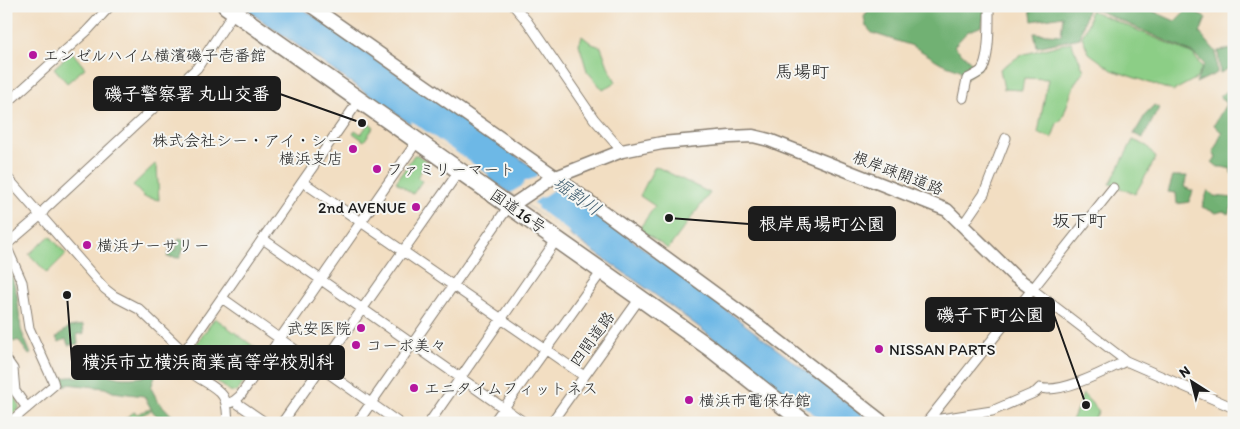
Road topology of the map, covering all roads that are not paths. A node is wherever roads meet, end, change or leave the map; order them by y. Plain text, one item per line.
1 (110, 6) edge
2 (311, 6) edge
3 (514, 6) edge
4 (990, 6) edge
5 (230, 9) edge
6 (963, 98) dead end
7 (360, 100) junction
8 (6, 104) edge
9 (1006, 138) dead end
10 (418, 140) junction
11 (622, 151) junction
12 (460, 170) junction
13 (6, 176) edge
14 (553, 178) junction
15 (303, 182) junction
16 (1113, 188) dead end
17 (515, 203) junction
18 (42, 214) junction
19 (361, 222) junction
20 (962, 226) junction
21 (263, 239) junction
22 (557, 239) junction
23 (6, 246) edge
24 (403, 251) junction
25 (602, 271) junction
26 (321, 280) junction
27 (453, 286) junction
28 (1032, 289) junction
29 (222, 298) junction
30 (640, 298) junction
31 (362, 309) junction
32 (502, 319) junction
33 (279, 339) junction
34 (413, 343) junction
35 (545, 349) junction
36 (184, 352) junction
37 (6, 359) edge
38 (1126, 361) junction
39 (320, 368) junction
40 (584, 376) junction
41 (460, 377) junction
42 (230, 403) junction
43 (371, 403) junction
44 (27, 408) junction
45 (504, 408) junction
46 (1234, 408) edge
47 (927, 422) edge
48 (10, 423) edge
49 (228, 423) edge
50 (266, 423) edge
51 (282, 423) edge
52 (357, 423) edge
53 (399, 423) edge
54 (429, 423) edge
55 (493, 423) edge
56 (525, 423) edge
57 (551, 423) edge
58 (805, 423) edge
59 (884, 423) edge

1 - 8 street
2 - 14 street
3 - 11 street
4 - 6 street
5 - 7 highway, 国道16号
5 - 18 street
7 - 10 highway, 国道16号
7 - 15 street
9 - 20 street
10 - 12 highway, 国道16号
10 - 19 street
11 - 14 street, 根岸疎開道路
11 - 20 street, 根岸疎開道路
12 - 17 highway, 国道16号
12 - 24 street
13 - 18 street
14 - 17 street, 根岸疎開道路
14 - 59 street
15 - 19 street
15 - 21 street
16 - 28 street
17 - 22 highway, 国道16号
17 - 27 street
18 - 23 street
18 - 36 street
19 - 24 street
19 - 26 street
20 - 28 street, 根岸疎開道路
21 - 26 street
21 - 29 street
22 - 25 highway, 国道16号
22 - 32 street
23 - 44 street
24 - 27 street
24 - 31 street
25 - 30 highway, 国道16号
25 - 35 street
26 - 31 street
26 - 33 street
27 - 32 street
27 - 34 street
28 - 38 street, 根岸疎開道路
28 - 47 street
29 - 33 street
29 - 36 street
30 - 40 street, 四間道路
30 - 58 highway, 国道16号
31 - 34 street
31 - 39 street
32 - 35 street
32 - 41 street
33 - 39 street
33 - 42 street
34 - 41 street
34 - 43 street
35 - 40 street
35 - 45 street
36 - 42 street
37 - 44 street
38 - 46 street, 根岸疎開道路
38 - 47 street
39 - 43 street
39 - 51 street
40 - 57 street, 四間道路
41 - 45 street
41 - 54 street
42 - 49 street
42 - 50 street
43 - 52 street
43 - 53 street
44 - 48 street
45 - 55 street
45 - 56 street

